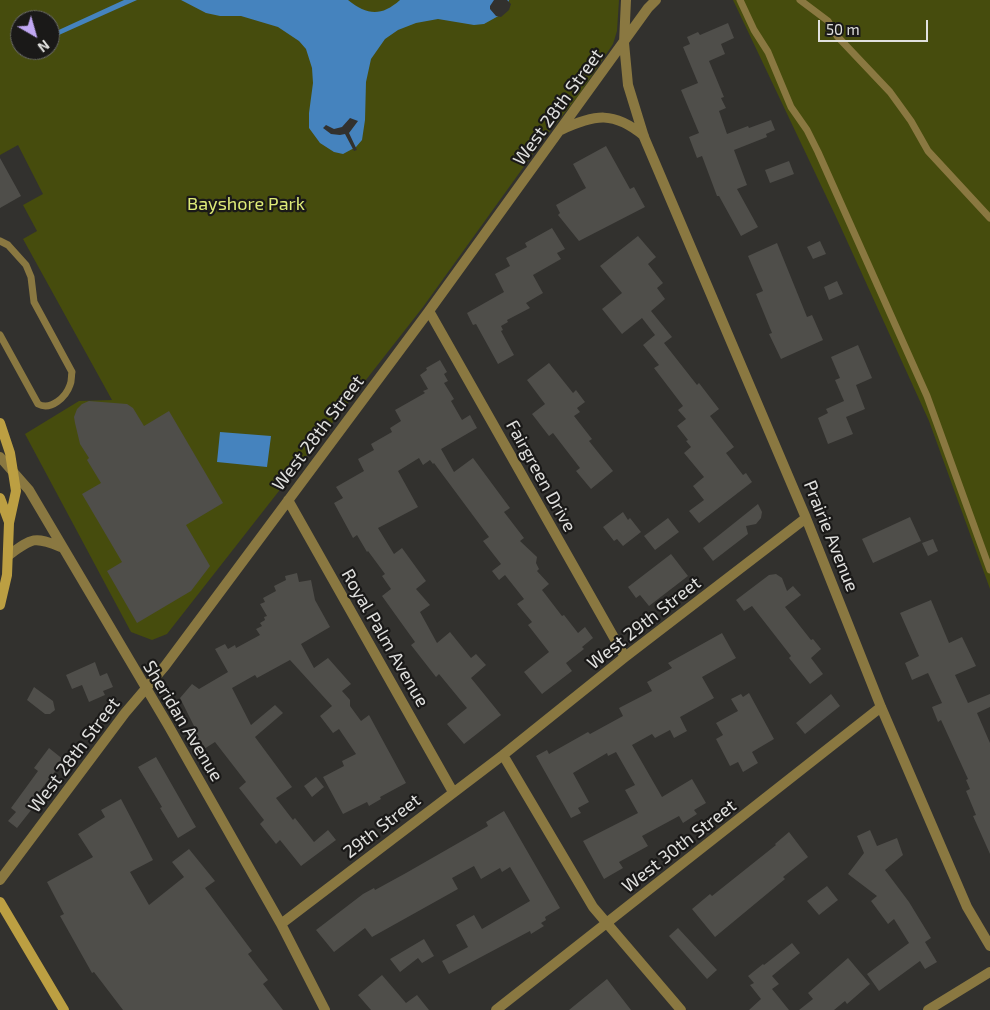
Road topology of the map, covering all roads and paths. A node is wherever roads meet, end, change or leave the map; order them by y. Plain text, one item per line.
1 (626, 0) edge
2 (656, 0) edge
3 (740, 0) edge
4 (800, 0) edge
5 (624, 43) junction
6 (560, 131) junction
7 (644, 137) junction
8 (990, 218) edge
9 (0, 241) edge
10 (429, 311) junction
11 (0, 335) edge
12 (0, 423) edge
13 (0, 457) edge
14 (15, 475) junction
15 (0, 498) edge
16 (288, 500) junction
17 (806, 518) junction
18 (10, 523) junction
19 (61, 547) junction
20 (9, 555) junction
21 (990, 570) edge
22 (0, 605) edge
23 (625, 657) junction
24 (146, 688) junction
25 (882, 707) junction
26 (503, 754) junction
27 (453, 792) junction
28 (0, 880) edge
29 (0, 902) edge
30 (281, 924) junction
31 (606, 924) junction
32 (990, 946) edge
33 (990, 972) edge
34 (64, 1010) edge
35 (325, 1010) edge
36 (496, 1010) edge
37 (681, 1010) edge
38 (928, 1010) edge

1 - 5 street, Prairie Avenue
2 - 5 street, West 28th Street
3 - 21 lane
4 - 8 lane
5 - 6 street, West 28th Street
5 - 7 street, Prairie Avenue
6 - 7 street
6 - 10 street, West 28th Street
7 - 17 street, Prairie Avenue
9 - 11 lane
10 - 16 street, West 28th Street
10 - 23 street, Fairgreen Drive
12 - 14 main road
13 - 14 street, Sheridan Avenue
14 - 18 main road
14 - 19 street, Sheridan Avenue
15 - 18 main road
16 - 24 street, West 28th Street
16 - 27 street, Royal Palm Avenue
17 - 23 street, West 29th Street
17 - 25 street, Prairie Avenue
18 - 20 main road
19 - 20 street
19 - 24 street, Sheridan Avenue
20 - 22 main road
23 - 26 street, West 29th Street
24 - 28 street, West 28th Street
24 - 30 street, Sheridan Avenue
25 - 31 street, West 30th Street
25 - 32 street, Prairie Avenue
26 - 27 street, 29th Street
26 - 31 street
27 - 30 street, 29th Street
29 - 34 main road
30 - 35 street, Sheridan Avenue
31 - 36 street, West 30th Street
31 - 37 street
33 - 38 street

